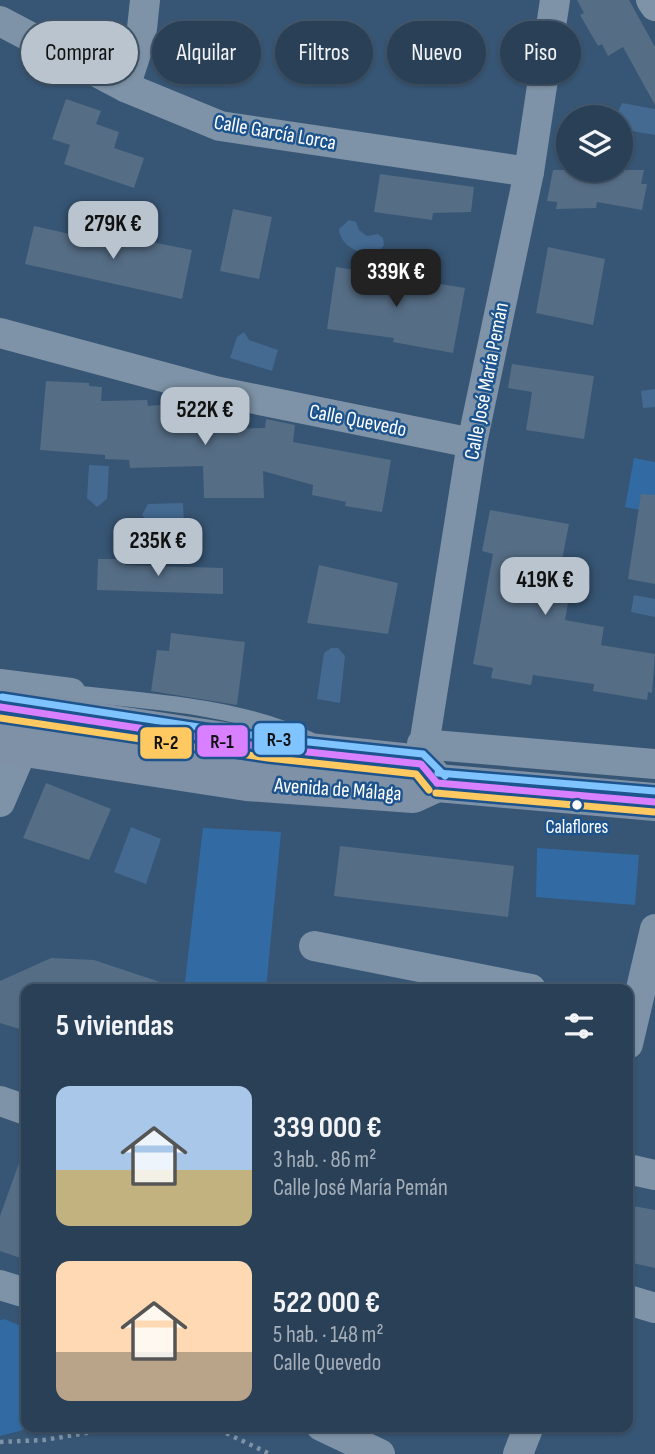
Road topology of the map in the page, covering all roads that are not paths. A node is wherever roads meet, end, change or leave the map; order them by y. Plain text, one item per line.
1 (145, 0) edge
2 (555, 0) edge
3 (652, 0) edge
4 (655, 6) edge
5 (0, 21) edge
6 (125, 87) junction
7 (529, 172) junction
8 (0, 333) edge
9 (472, 443) junction
10 (0, 684) edge
11 (26, 715) edge
12 (427, 763) junction
13 (655, 764) edge
14 (0, 802) edge
15 (655, 802) edge
16 (655, 929) edge
17 (314, 946) dead end
18 (506, 984) edge
19 (635, 1028) edge
20 (0, 1101) edge
21 (21, 1108) edge
22 (633, 1170) edge
23 (655, 1175) edge
24 (0, 1285) edge
25 (21, 1291) edge
26 (633, 1301) edge
27 (655, 1307) edge
28 (334, 1432) edge
29 (527, 1432) edge
30 (380, 1454) edge
31 (519, 1454) edge

1 - 6 street
2 - 7 street, Calle José María Pemán
3 - 4 street
5 - 6 street, Calle García Lorca
6 - 7 street, Calle García Lorca
7 - 9 street, Calle José María Pemán
8 - 9 street, Calle Quevedo
9 - 12 street, Calle José María Pemán
10 - 11 street
11 - 12 main road, Avenida de Málaga
11 - 12 main road, Avenida de Málaga
11 - 14 street
12 - 13 street
12 - 15 main road
16 - 19 street
17 - 18 street
20 - 21 street
22 - 23 street
24 - 25 street
26 - 27 street
28 - 30 street
29 - 31 street

